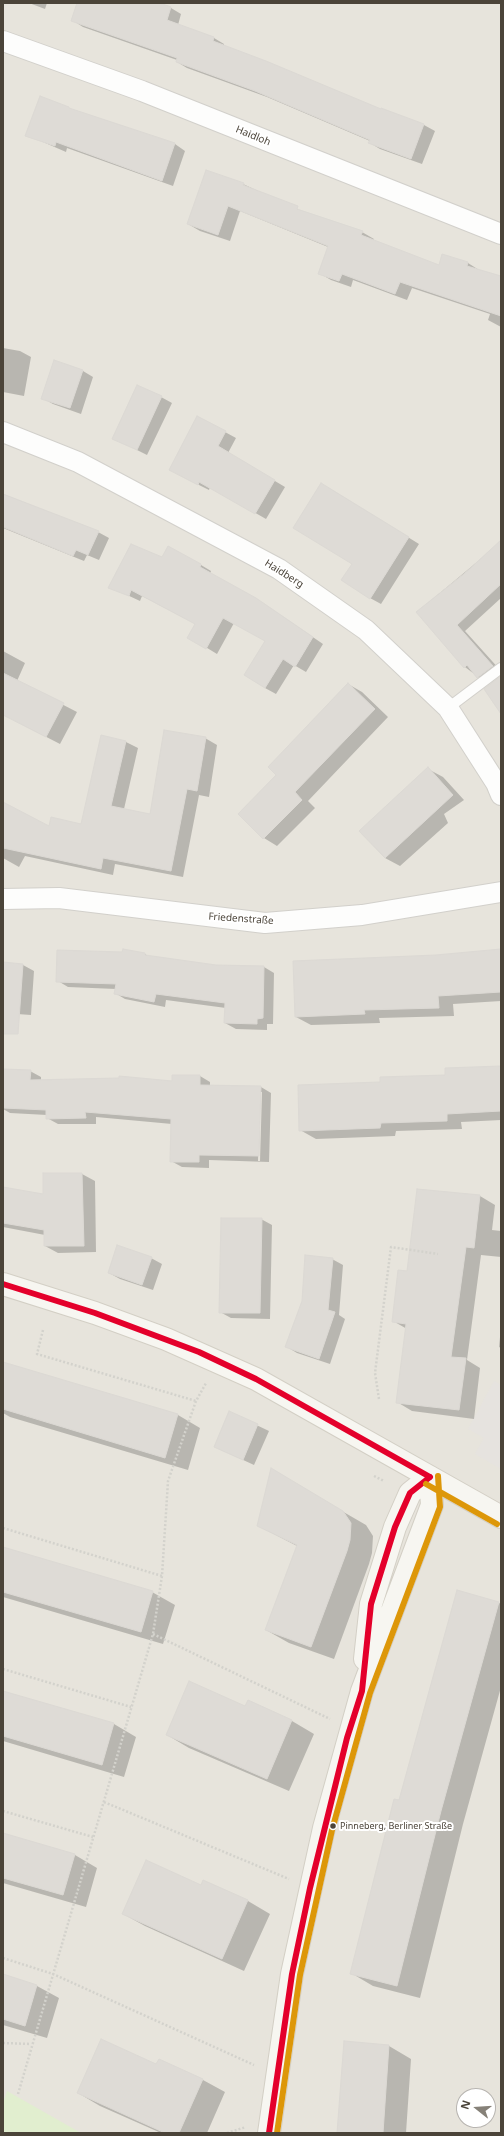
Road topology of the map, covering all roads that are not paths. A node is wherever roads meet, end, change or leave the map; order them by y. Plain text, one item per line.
1 (3, 41) edge
2 (501, 234) edge
3 (3, 432) edge
4 (501, 668) edge
5 (448, 708) junction
6 (501, 796) edge
7 (501, 892) edge
8 (3, 899) edge
9 (3, 1284) edge
10 (430, 1477) junction
11 (501, 1517) edge
12 (269, 2133) edge

1 - 2 street, Haidloh
3 - 5 street, Haidberg
4 - 5 lane
5 - 6 street, Haidberg
7 - 8 street, Friedenstraße
9 - 10 main road
10 - 11 main road
10 - 12 main road

